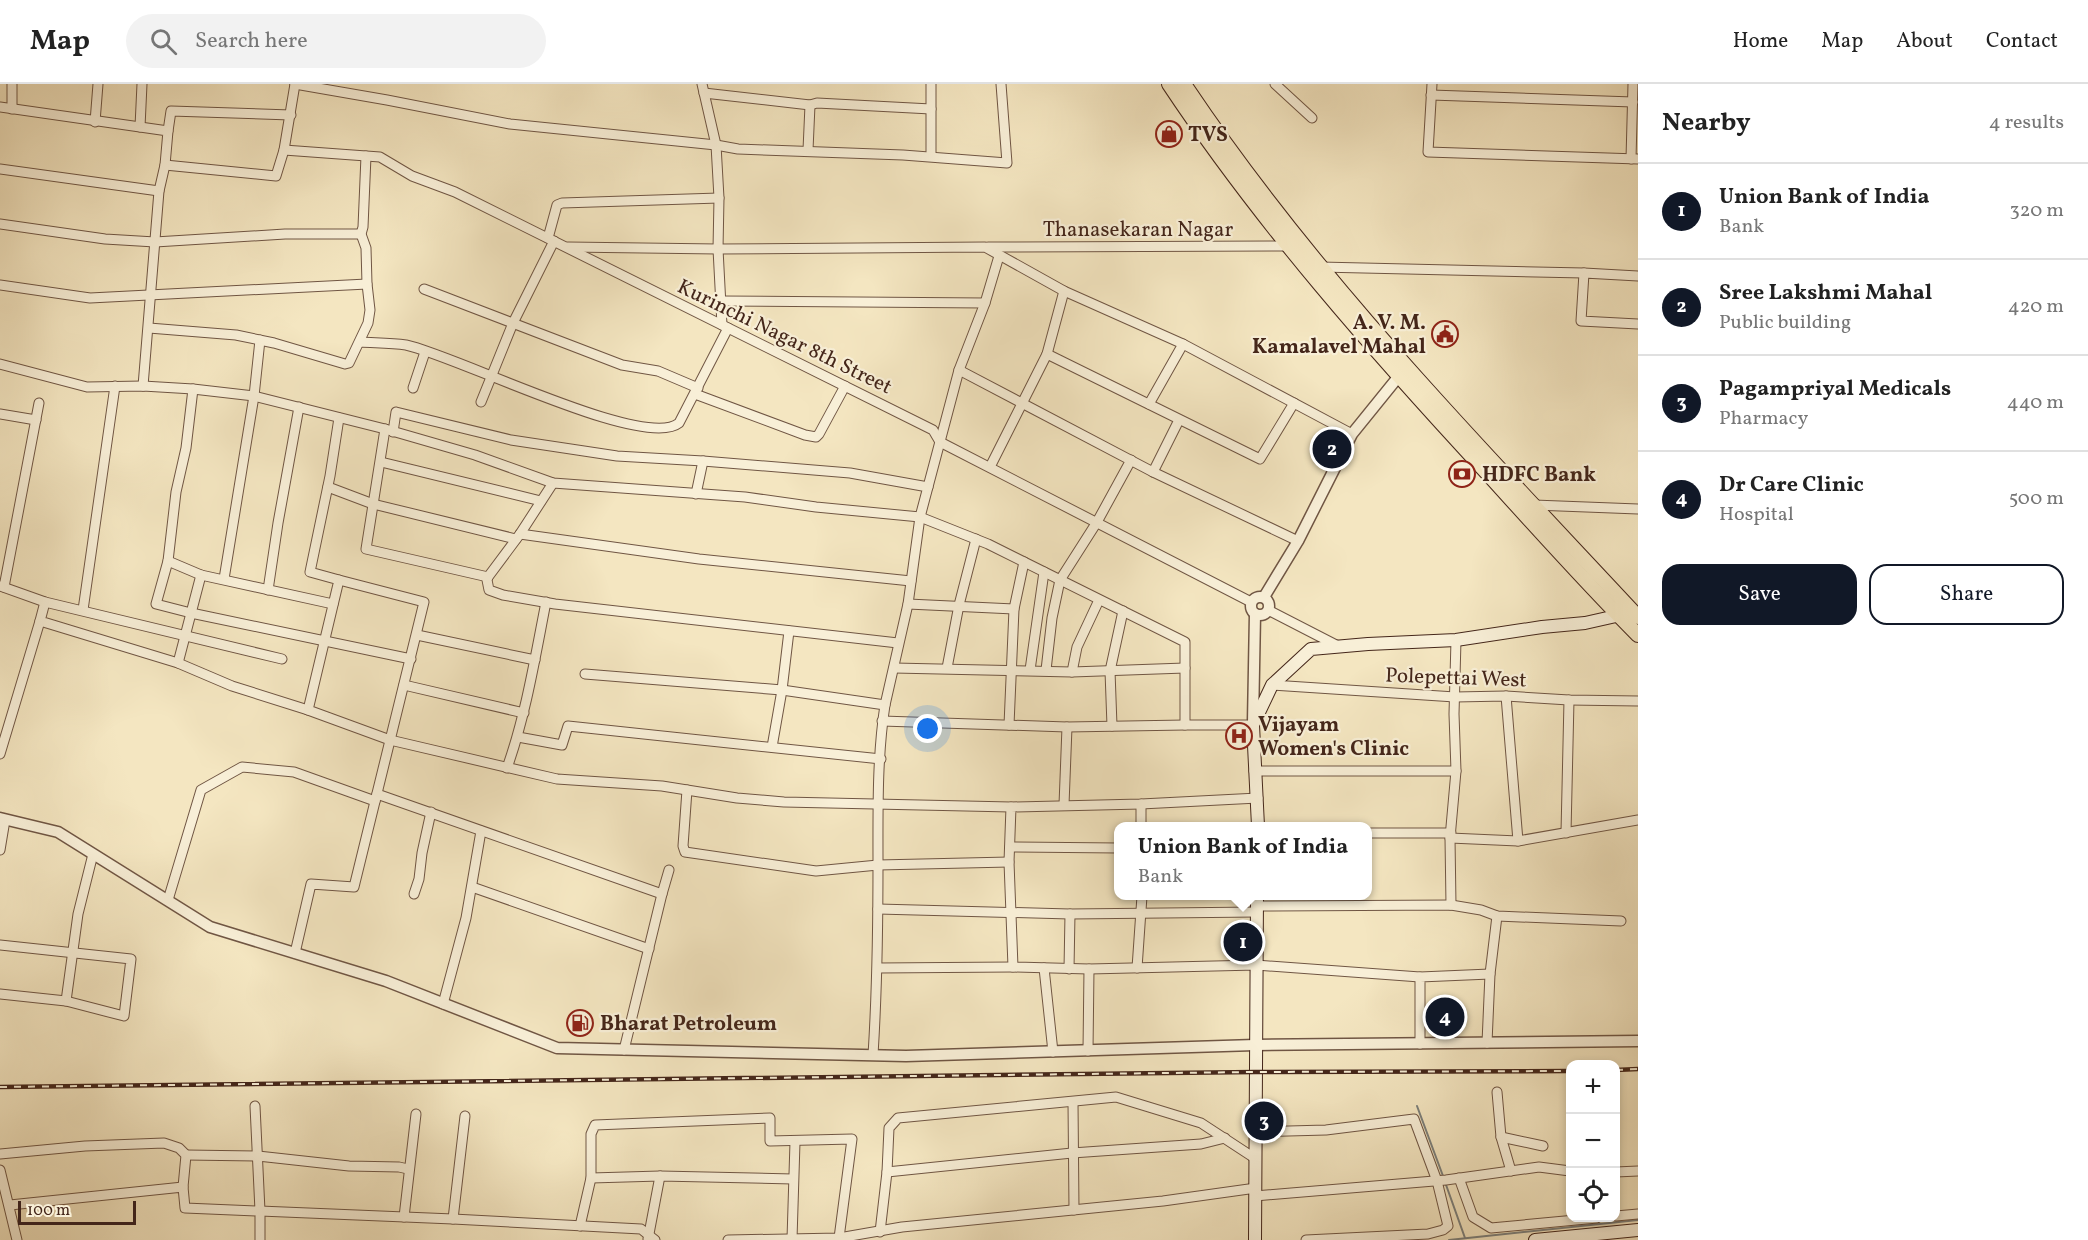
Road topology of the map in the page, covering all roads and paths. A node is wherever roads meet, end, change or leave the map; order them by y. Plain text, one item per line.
1 (12, 84) edge
2 (98, 84) edge
3 (142, 84) edge
4 (295, 84) edge
5 (932, 84) edge
6 (1001, 84) edge
7 (1169, 84) edge
8 (1184, 84) edge
9 (1275, 84) edge
10 (1432, 84) edge
11 (1633, 84) edge
12 (703, 88) edge
13 (1431, 95) junction
14 (1633, 102) junction
15 (810, 105) junction
16 (0, 107) edge
17 (931, 109) junction
18 (12, 110) junction
19 (291, 115) junction
20 (1312, 118) dead end
21 (95, 122) junction
22 (140, 127) junction
23 (168, 131) junction
24 (716, 145) junction
25 (284, 150) junction
26 (808, 150) junction
27 (366, 156) junction
28 (931, 156) junction
29 (1634, 159) edge
30 (165, 165) junction
31 (0, 169) edge
32 (159, 191) junction
33 (719, 198) junction
34 (0, 224) edge
35 (361, 234) junction
36 (551, 240) junction
37 (155, 242) junction
38 (1290, 246) junction
39 (566, 247) junction
40 (986, 248) junction
41 (718, 249) junction
42 (999, 256) junction
43 (1320, 267) junction
44 (1584, 273) junction
45 (1638, 276) edge
46 (367, 284) junction
47 (0, 285) edge
48 (424, 289) dead end
49 (1064, 291) junction
50 (150, 295) junction
51 (721, 301) junction
52 (985, 303) junction
53 (513, 323) junction
54 (1638, 324) edge
55 (725, 326) junction
56 (149, 328) junction
57 (260, 340) junction
58 (360, 342) junction
59 (1183, 344) junction
60 (425, 352) junction
61 (1047, 354) junction
62 (0, 364) edge
63 (959, 370) junction
64 (1402, 372) junction
65 (490, 376) junction
66 (115, 386) junction
67 (143, 386) junction
68 (845, 386) junction
69 (413, 388) dead end
70 (193, 389) junction
71 (696, 391) junction
72 (254, 396) junction
73 (481, 402) dead end
74 (39, 403) dead end
75 (1022, 403) junction
76 (1294, 403) junction
77 (1149, 404) junction
78 (299, 407) junction
79 (0, 414) edge
80 (339, 418) junction
81 (36, 420) junction
82 (1179, 420) junction
83 (389, 430) junction
84 (1352, 434) junction
85 (940, 442) junction
86 (1131, 460) junction
87 (703, 461) junction
88 (381, 462) junction
89 (990, 467) junction
90 (1153, 472) junction
91 (553, 483) junction
92 (328, 487) junction
93 (928, 487) junction
94 (696, 494) junction
95 (541, 501) junction
96 (374, 504) junction
97 (1534, 505) junction
98 (1638, 509) edge
99 (920, 517) junction
100 (1096, 522) junction
101 (518, 537) junction
102 (976, 539) junction
103 (1298, 540) junction
104 (168, 561) junction
105 (1024, 562) junction
106 (1044, 572) junction
107 (201, 575) junction
108 (488, 576) junction
109 (224, 579) junction
110 (339, 580) junction
111 (1060, 580) junction
112 (911, 581) junction
113 (2, 586) edge
114 (268, 590) junction
115 (1264, 597) junction
116 (1099, 600) junction
117 (45, 602) junction
118 (546, 602) junction
119 (1251, 602) junction
120 (333, 604) junction
121 (908, 604) junction
122 (959, 605) junction
123 (1014, 609) junction
124 (83, 610) junction
125 (1268, 610) junction
126 (1123, 611) junction
127 (191, 613) junction
128 (1256, 614) junction
129 (1636, 614) edge
130 (1618, 615) junction
131 (40, 621) junction
132 (789, 631) junction
133 (1638, 635) edge
134 (184, 636) junction
135 (417, 636) junction
136 (1456, 640) junction
137 (324, 641) junction
138 (898, 643) junction
139 (1340, 646) junction
140 (282, 658) dead end
141 (411, 658) junction
142 (535, 660) junction
143 (178, 663) junction
144 (894, 668) junction
145 (947, 668) junction
146 (1185, 668) junction
147 (1012, 670) junction
148 (1030, 670) junction
149 (1046, 670) junction
150 (1110, 671) junction
151 (1072, 672) junction
152 (585, 674) dead end
153 (404, 685) junction
154 (1272, 685) junction
155 (782, 690) junction
156 (1506, 696) junction
157 (1455, 697) junction
158 (1569, 700) junction
159 (1638, 700) edge
160 (885, 705) junction
161 (308, 710) junction
162 (524, 713) junction
163 (882, 721) junction
164 (1009, 725) junction
165 (1253, 725) junction
166 (1112, 726) junction
167 (1185, 726) junction
168 (1066, 727) junction
169 (518, 737) junction
170 (390, 740) junction
171 (772, 747) junction
172 (0, 754) edge
173 (881, 759) junction
174 (507, 768) junction
175 (1254, 771) junction
176 (1456, 771) junction
177 (687, 790) junction
178 (376, 798) junction
179 (1258, 798) junction
180 (879, 803) junction
181 (1141, 804) junction
182 (1064, 805) junction
183 (1011, 807) junction
184 (431, 812) junction
185 (3, 819) edge
186 (1638, 820) edge
187 (1141, 822) edge
188 (1258, 822) edge
189 (480, 831) junction
190 (1372, 833) edge
191 (1566, 833) junction
192 (1451, 835) junction
193 (1518, 841) junction
194 (1010, 847) junction
195 (1114, 848) edge
196 (0, 850) edge
197 (93, 854) junction
198 (1009, 862) junction
199 (878, 865) junction
200 (669, 870) dead end
201 (472, 887) junction
202 (414, 894) dead end
203 (662, 894) junction
204 (168, 900) junction
205 (1142, 900) edge
206 (1257, 904) edge
207 (1451, 905) junction
208 (878, 909) junction
209 (1010, 912) junction
210 (1070, 914) junction
211 (1142, 914) junction
212 (1497, 916) junction
213 (1621, 921) dead end
214 (0, 945) edge
215 (649, 949) junction
216 (73, 951) junction
217 (295, 953) junction
218 (1256, 965) junction
219 (878, 968) junction
220 (1013, 968) junction
221 (1044, 968) junction
222 (1137, 968) junction
223 (1069, 969) junction
224 (1089, 969) junction
225 (1490, 974) junction
226 (1420, 977) junction
227 (0, 994) edge
228 (66, 1000) junction
229 (443, 1004) junction
230 (1638, 1041) edge
231 (1487, 1043) junction
232 (1420, 1044) junction
233 (1255, 1045) junction
234 (624, 1050) junction
235 (1088, 1051) junction
236 (1053, 1052) junction
237 (873, 1055) junction
238 (1497, 1092) dead end
239 (1073, 1102) junction
240 (255, 1106) dead end
241 (416, 1114) dead end
242 (465, 1116) dead end
243 (1256, 1132) junction
244 (1501, 1137) junction
245 (1225, 1138) junction
246 (795, 1142) junction
247 (1543, 1146) dead end
248 (1072, 1153) junction
249 (0, 1154) edge
250 (186, 1155) junction
251 (258, 1156) junction
252 (1256, 1159) junction
253 (408, 1169) junction
254 (0, 1170) edge
255 (1566, 1170) edge
256 (1511, 1171) junction
257 (1638, 1171) edge
258 (887, 1172) junction
259 (1620, 1172) edge
260 (660, 1176) junction
261 (591, 1178) junction
262 (1459, 1178) junction
263 (793, 1179) junction
264 (1441, 1180) junction
265 (183, 1187) junction
266 (2, 1192) edge
267 (1255, 1192) junction
268 (10, 1205) junction
269 (1074, 1210) junction
270 (260, 1211) junction
271 (1638, 1214) edge
272 (404, 1216) junction
273 (1620, 1216) edge
274 (453, 1218) junction
275 (1566, 1221) edge
276 (580, 1226) junction
277 (1638, 1230) edge
278 (880, 1232) junction
279 (651, 1238) edge
280 (839, 1238) junction
281 (792, 1239) edge
282 (17, 1240) edge
283 (260, 1240) edge
284 (728, 1240) edge
285 (1255, 1240) edge
286 (1305, 1240) edge
287 (1535, 1240) edge

1 - 18 street
2 - 21 street
3 - 22 street
4 - 19 street
4 - 24 street
5 - 17 street
6 - 28 street
7 - 38 main road
8 - 43 main road
9 - 20 street
10 - 13 street
11 - 14 street
12 - 15 street
12 - 24 street
13 - 14 street
13 - 29 street
14 - 29 street
15 - 17 street
15 - 26 street
16 - 18 street
17 - 28 street
18 - 21 street
19 - 23 street
19 - 25 street
21 - 22 street
22 - 23 street
23 - 30 street
24 - 26 street
24 - 33 street
25 - 27 street, Kurinchi Nagar 8th Street
25 - 30 street
26 - 28 street
27 - 35 street
27 - 36 street, Kurinchi Nagar 8th Street
30 - 32 street
31 - 32 street
32 - 37 street
33 - 36 street
33 - 41 street
34 - 37 street
35 - 37 street
35 - 46 street
36 - 39 street, Kurinchi Nagar 8th Street
36 - 53 street
37 - 50 street
38 - 40 street, Thanasekaran Nagar
38 - 64 main road
39 - 41 street, Thanasekaran Nagar
39 - 55 street, Kurinchi Nagar 8th Street
40 - 41 street, Thanasekaran Nagar
40 - 42 street
41 - 51 street
42 - 49 street
42 - 52 street
43 - 44 street
43 - 64 main road
44 - 45 street
44 - 54 street
46 - 50 street
46 - 58 street
47 - 50 street
48 - 53 street
49 - 59 street
49 - 61 street
50 - 56 street
51 - 52 street
51 - 55 street
52 - 63 street
53 - 65 street
53 - 71 street
55 - 68 street, Kurinchi Nagar 8th Street
55 - 71 street
56 - 57 street
56 - 67 street
57 - 58 street
57 - 72 street
58 - 60 street
59 - 76 street
59 - 77 street
60 - 65 street
60 - 69 street
61 - 75 street
61 - 77 street
62 - 66 street
63 - 75 street
63 - 85 street
64 - 84 street
64 - 97 main road
64 - 130 main road
65 - 71 street
65 - 73 street
66 - 67 street
66 - 124 street
67 - 70 street
68 - 71 street
68 - 85 street, Kurinchi Nagar 8th Street
70 - 72 street
70 - 104 street
72 - 78 street
72 - 109 street
74 - 81 street
75 - 86 street
75 - 89 street
76 - 82 street
76 - 84 street
77 - 82 street
78 - 80 street
78 - 114 street
79 - 81 street
80 - 83 street
80 - 92 street
81 - 113 street
82 - 90 street
83 - 87 street
83 - 88 street
83 - 91 street
84 - 103 street
85 - 89 street, Kurinchi Nagar 8th Street
85 - 93 street
86 - 90 street
86 - 100 street
87 - 93 street
87 - 94 street
88 - 95 street
88 - 96 street
89 - 100 street, Kurinchi Nagar 8th Street
90 - 103 street
91 - 94 street
91 - 95 street
92 - 96 street
92 - 110 street
93 - 99 street
94 - 99 street
95 - 101 street
96 - 101 street
96 - 108 street
97 - 98 street
97 - 129 main road
99 - 102 street
99 - 112 street
100 - 111 street
100 - 119 street, Kurinchi Nagar 8th Street
101 - 108 street
101 - 112 street
102 - 105 street
102 - 122 street
103 - 115 street
104 - 107 street
104 - 127 street
105 - 106 street
105 - 123 street
106 - 111 street
106 - 148 street
107 - 109 street
107 - 127 street
108 - 118 street
109 - 114 street
110 - 120 street
110 - 135 street
111 - 116 street
111 - 149 street
112 - 121 street
113 - 117 street
114 - 120 street
115 - 119 street
115 - 125 street
116 - 126 street
116 - 151 street
117 - 124 street
117 - 131 street
118 - 132 street
118 - 142 street
119 - 128 street
120 - 137 street
121 - 122 street
121 - 138 street
122 - 123 street
122 - 145 street
123 - 147 street
124 - 134 street
125 - 128 street
125 - 139 street
126 - 146 street
126 - 150 street
127 - 134 street
127 - 137 street
128 - 165 street
129 - 130 main road
130 - 133 main road
130 - 136 main road
131 - 143 street
131 - 172 street
132 - 138 street
132 - 155 street
134 - 140 street
134 - 143 street
135 - 141 street
135 - 142 street
136 - 139 main road
136 - 157 street
137 - 141 street
137 - 161 street
138 - 144 street
139 - 154 main road
141 - 153 street
142 - 162 street
143 - 161 street
144 - 145 street
144 - 160 street
145 - 147 street
146 - 150 street
146 - 167 street
147 - 148 street
147 - 164 street
148 - 149 street
149 - 151 street
150 - 151 street
150 - 166 street
152 - 155 street
153 - 162 street
153 - 170 street
154 - 157 street, Polepettai West
154 - 165 main road
155 - 160 street
155 - 171 street
156 - 157 street, Polepettai West
156 - 158 street, Polepettai West
156 - 193 street
157 - 176 street
158 - 159 street, Polepettai West
158 - 191 street
160 - 163 street
161 - 170 street
162 - 169 street
163 - 164 street
163 - 173 street
164 - 168 street
165 - 167 street
165 - 175 main road
166 - 167 street
166 - 168 street
168 - 182 street
169 - 171 street
169 - 174 street
170 - 174 street
170 - 178 street
171 - 173 street
173 - 180 street
174 - 177 street
175 - 176 street
175 - 179 main road
176 - 192 street
177 - 180 street
177 - 199 street
178 - 184 street
178 - 204 street
178 - 217 street
179 - 181 street
179 - 188 main road
180 - 183 street
180 - 199 street
181 - 182 street
181 - 187 street
182 - 183 street
183 - 194 street
184 - 189 street
184 - 202 street
185 - 196 street
185 - 197 street
186 - 191 street
189 - 201 street
189 - 203 street
190 - 192 street
191 - 193 street
192 - 193 street
192 - 207 street
194 - 195 street
194 - 198 street
197 - 204 street
197 - 216 street
198 - 199 street
198 - 209 street
199 - 208 street
200 - 203 street
201 - 215 street
201 - 229 street
203 - 215 street
204 - 217 street
205 - 211 street
206 - 207 street
206 - 211 street
206 - 218 main road
207 - 212 street
208 - 209 street
208 - 219 street
209 - 210 street
209 - 220 street
210 - 211 street
210 - 223 street
211 - 222 street
212 - 213 street
212 - 225 street
214 - 216 street
215 - 234 street
216 - 228 street
216 - 228 street
217 - 229 street
218 - 222 street
218 - 226 street
218 - 233 main road
219 - 220 street
219 - 237 street
220 - 221 street
221 - 223 street
221 - 236 street
222 - 224 street
223 - 224 street
224 - 235 street
225 - 226 street
225 - 231 street
226 - 232 street
227 - 228 street
229 - 234 street
230 - 231 street
231 - 232 street
232 - 233 street
233 - 235 street
233 - 243 main road
234 - 237 street
235 - 236 street
236 - 237 street
238 - 244 street
239 - 245 street
239 - 248 street
239 - 258 street
240 - 251 street
241 - 253 street
242 - 274 street
243 - 252 main road
243 - 264 street
244 - 247 street
244 - 256 street
245 - 248 street
245 - 252 street
246 - 261 street
246 - 263 street
246 - 280 street
248 - 258 street
248 - 269 street
249 - 250 street
250 - 251 street
250 - 265 street
251 - 253 street
251 - 270 street
252 - 267 main road
253 - 272 street
254 - 266 street
255 - 256 street
256 - 262 street
257 - 259 street
258 - 278 street
260 - 261 street
260 - 263 street
260 - 279 street
261 - 276 street
262 - 264 street
262 - 275 street
263 - 281 street
264 - 267 street
264 - 286 street
265 - 268 street
265 - 270 street
266 - 268 street
267 - 269 street
267 - 285 main road
268 - 282 street
269 - 278 street
270 - 272 street
270 - 283 street
271 - 273 street
272 - 274 street
274 - 276 street
276 - 279 street
277 - 287 main road
278 - 280 street
280 - 281 street
281 - 284 street

